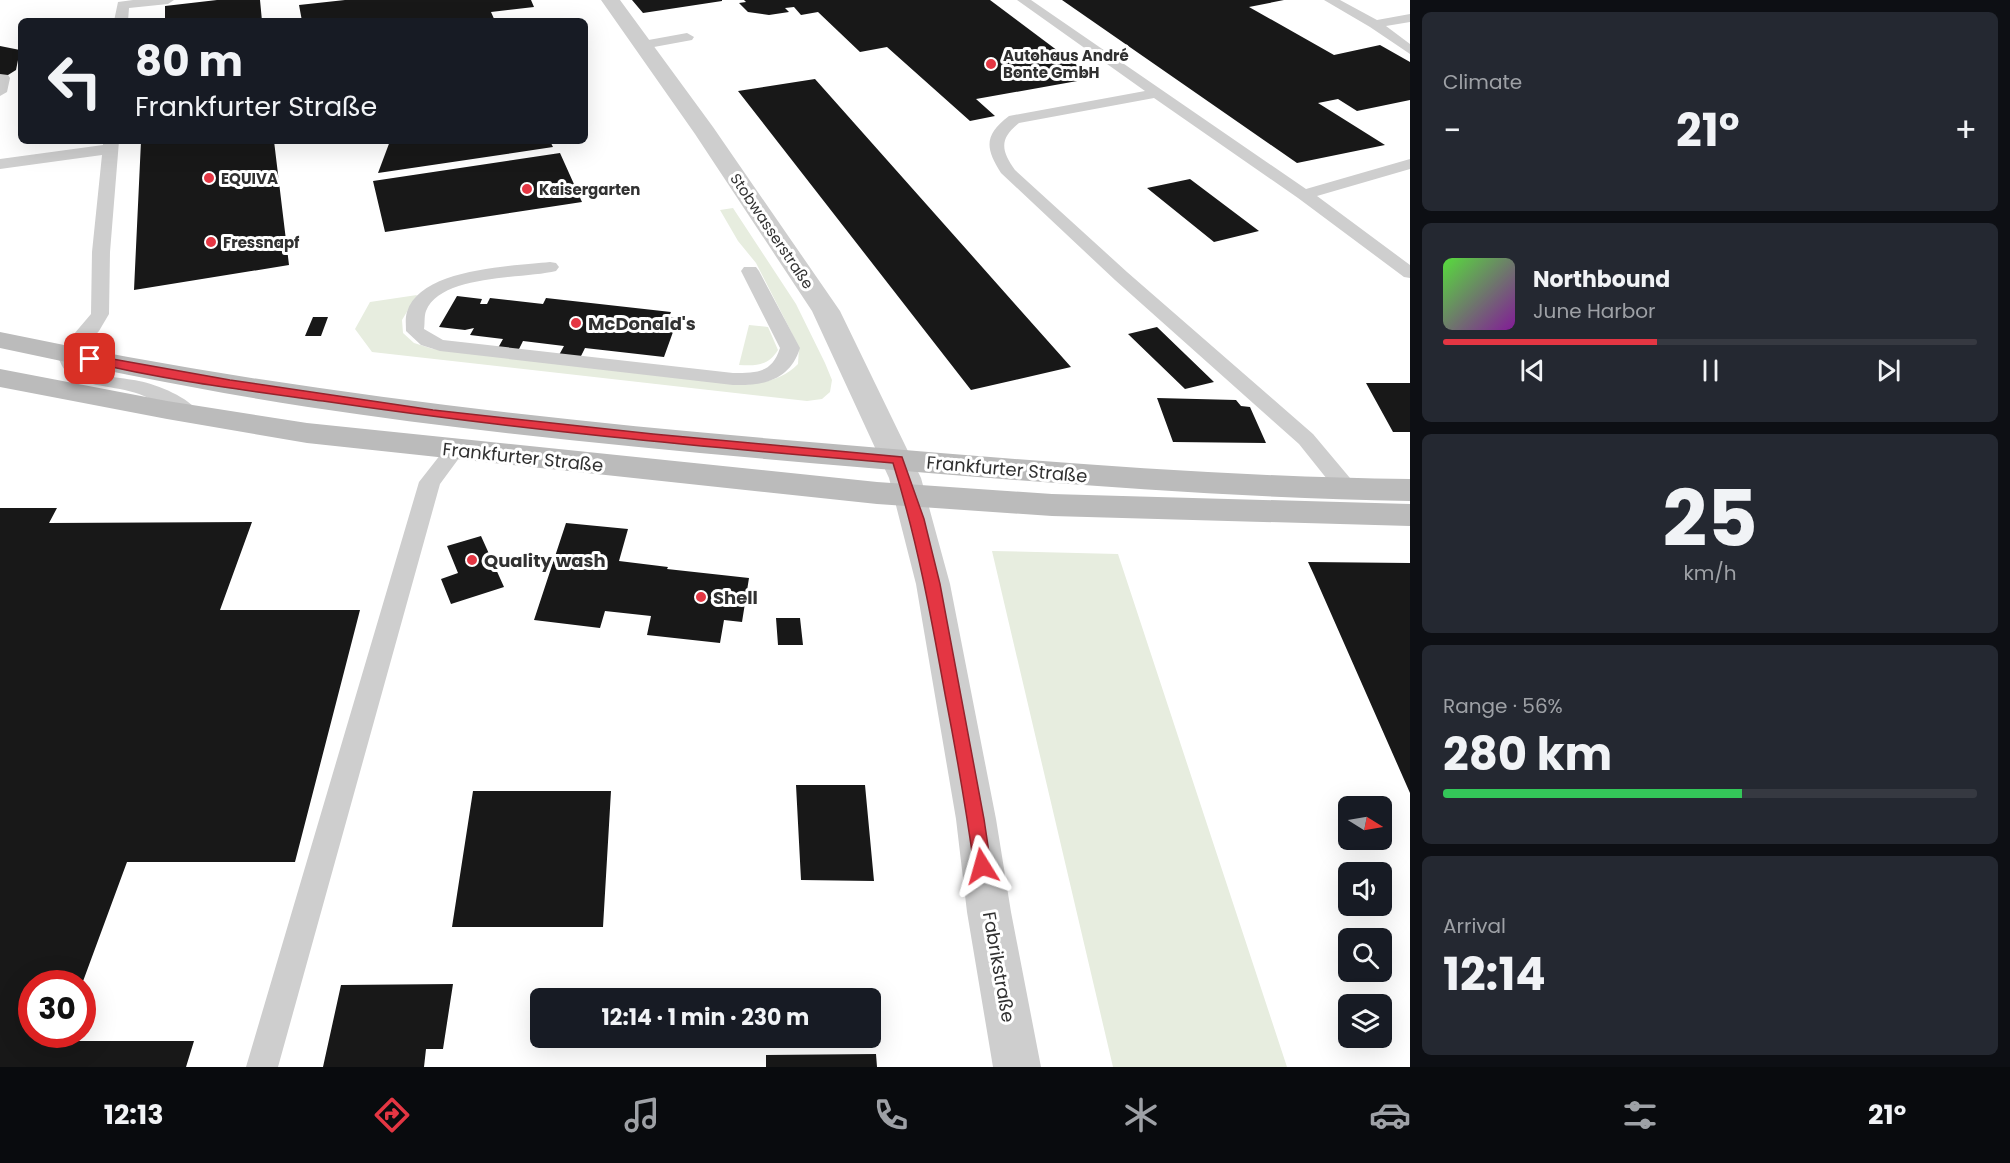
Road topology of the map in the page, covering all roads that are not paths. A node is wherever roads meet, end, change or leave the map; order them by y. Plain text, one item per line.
1 (168, 0) edge
2 (610, 0) edge
3 (1023, 0) edge
4 (1330, 0) edge
5 (122, 18) edge
6 (1410, 18) edge
7 (1375, 24) junction
8 (687, 37) dead end
9 (642, 45) junction
10 (1410, 50) edge
11 (1157, 93) junction
12 (110, 145) edge
13 (0, 164) edge
14 (1410, 164) edge
15 (1304, 195) junction
16 (550, 267) dead end
17 (750, 271) dead end
18 (1410, 273) edge
19 (0, 340) edge
20 (67, 354) junction
21 (0, 378) edge
22 (190, 414) junction
23 (455, 450) junction
24 (904, 478) junction
25 (1347, 489) junction
26 (1410, 490) edge
27 (1410, 515) edge
28 (262, 1067) edge
29 (1017, 1067) edge

1 - 5 lane
2 - 9 street, Stobwasserstraße
3 - 11 lane
4 - 7 lane
6 - 7 lane
7 - 10 lane
8 - 9 lane
9 - 24 street, Stobwasserstraße
11 - 15 lane
11 - 25 lane
12 - 13 lane
12 - 20 lane
14 - 15 lane
15 - 18 lane
16 - 17 lane
19 - 20 main road, Frankfurter Straße
20 - 22 lane
20 - 24 main road, Frankfurter Straße
21 - 22 main road, Frankfurter Straße
22 - 23 main road, Frankfurter Straße
23 - 24 main road, Frankfurter Straße
23 - 28 lane
24 - 25 main road, Frankfurter Straße
24 - 27 main road, Frankfurter Straße
24 - 29 street, Fabrikstraße
25 - 26 main road, Frankfurter Straße

